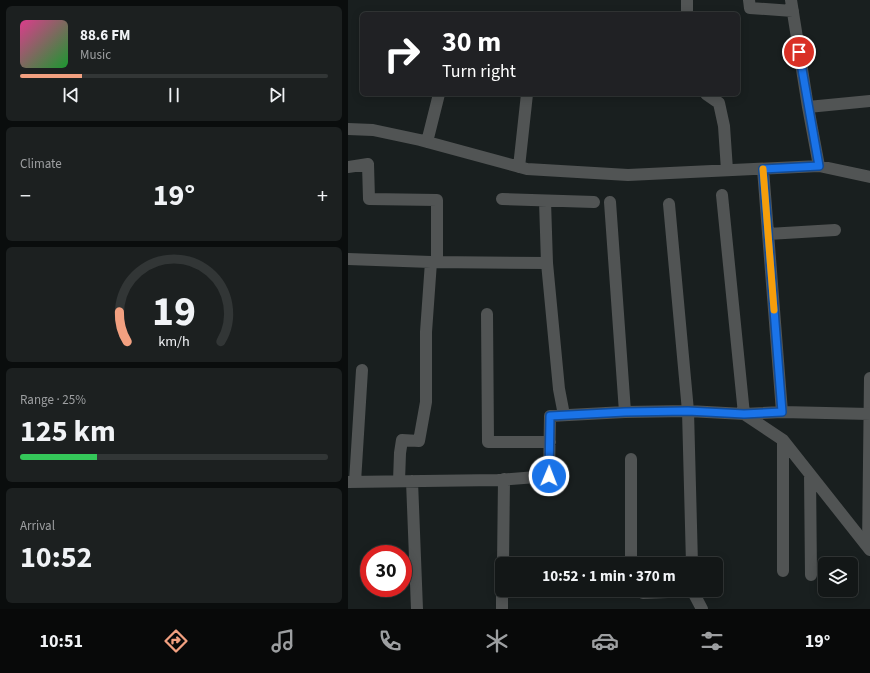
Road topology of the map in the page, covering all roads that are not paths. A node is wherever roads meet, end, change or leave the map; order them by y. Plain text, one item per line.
1 (687, 0) edge
2 (749, 0) edge
3 (792, 5) edge
4 (687, 12) edge
5 (439, 96) edge
6 (527, 96) edge
7 (709, 96) edge
8 (870, 102) edge
9 (808, 107) junction
10 (348, 129) edge
11 (427, 142) junction
12 (819, 166) junction
13 (348, 167) edge
14 (519, 167) junction
15 (763, 169) junction
16 (727, 170) junction
17 (870, 177) edge
18 (722, 195) dead end
19 (502, 199) dead end
20 (545, 200) junction
21 (594, 202) dead end
22 (610, 202) dead end
23 (669, 204) dead end
24 (834, 230) dead end
25 (768, 234) junction
26 (348, 259) edge
27 (434, 262) junction
28 (547, 263) junction
29 (487, 314) dead end
30 (362, 370) dead end
31 (870, 378) edge
32 (688, 411) junction
33 (625, 412) junction
34 (782, 412) junction
35 (744, 414) junction
36 (870, 414) edge
37 (564, 415) junction
38 (783, 440) junction
39 (550, 442) junction
40 (631, 459) dead end
41 (810, 474) junction
42 (504, 479) junction
43 (399, 481) junction
44 (412, 481) junction
45 (352, 482) edge
46 (869, 548) edge
47 (502, 557) edge
48 (631, 557) edge
49 (692, 557) edge
50 (783, 571) dead end
51 (811, 575) dead end
52 (502, 597) edge
53 (696, 597) edge
54 (417, 609) edge
55 (502, 609) edge
56 (702, 609) edge

1 - 4 street
2 - 3 street
3 - 9 street
5 - 11 street
6 - 14 street
7 - 16 street
8 - 9 street
9 - 12 street
10 - 11 street
11 - 14 street
12 - 15 street
12 - 17 street
13 - 27 street
14 - 16 street
15 - 16 street
15 - 25 street
18 - 35 street
19 - 20 street
20 - 21 street
20 - 28 street
22 - 33 street
23 - 32 street
24 - 25 street
25 - 34 street
26 - 27 street
27 - 28 street
27 - 43 street
28 - 37 street
29 - 39 street
30 - 45 street
31 - 36 street
32 - 33 street
32 - 35 street
32 - 49 street
33 - 37 street
34 - 35 street
34 - 36 street
35 - 38 street
36 - 46 street
37 - 39 street
38 - 41 street
38 - 50 street
39 - 42 street
40 - 48 street
41 - 46 street
41 - 51 street
42 - 44 street
42 - 47 street
43 - 44 street
43 - 45 street
44 - 54 street
52 - 55 street
53 - 56 street

